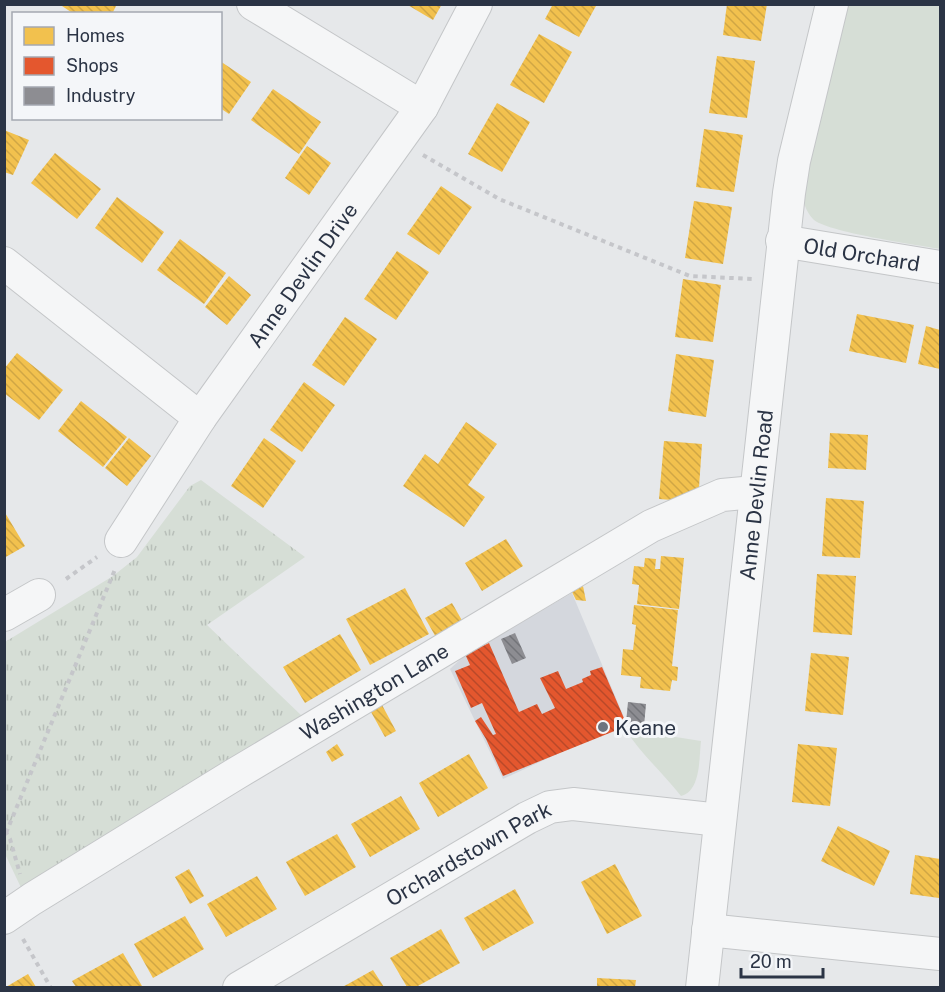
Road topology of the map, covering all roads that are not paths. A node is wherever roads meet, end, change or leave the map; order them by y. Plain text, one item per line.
1 (253, 4) edge
2 (476, 4) edge
3 (832, 4) edge
4 (422, 107) junction
5 (782, 241) junction
6 (4, 263) edge
7 (940, 267) edge
8 (200, 418) junction
9 (755, 492) junction
10 (114, 553) road end
11 (39, 595) dead end
12 (4, 615) edge
13 (720, 820) junction
14 (15, 911) edge
15 (708, 930) junction
16 (940, 954) edge
17 (239, 987) edge
18 (702, 987) edge

1 - 4 street
2 - 4 street, Anne Devlin Drive
3 - 5 street, Anne Devlin Road
4 - 8 street, Anne Devlin Drive
5 - 7 street, Old Orchard
5 - 9 street, Anne Devlin Road
6 - 8 street
8 - 10 street, Anne Devlin Drive
9 - 13 street, Anne Devlin Road
9 - 14 street, Washington Lane
11 - 12 street
13 - 15 street, Anne Devlin Road
13 - 17 street, Orchardstown Park
15 - 16 street
15 - 18 street, Anne Devlin Road

